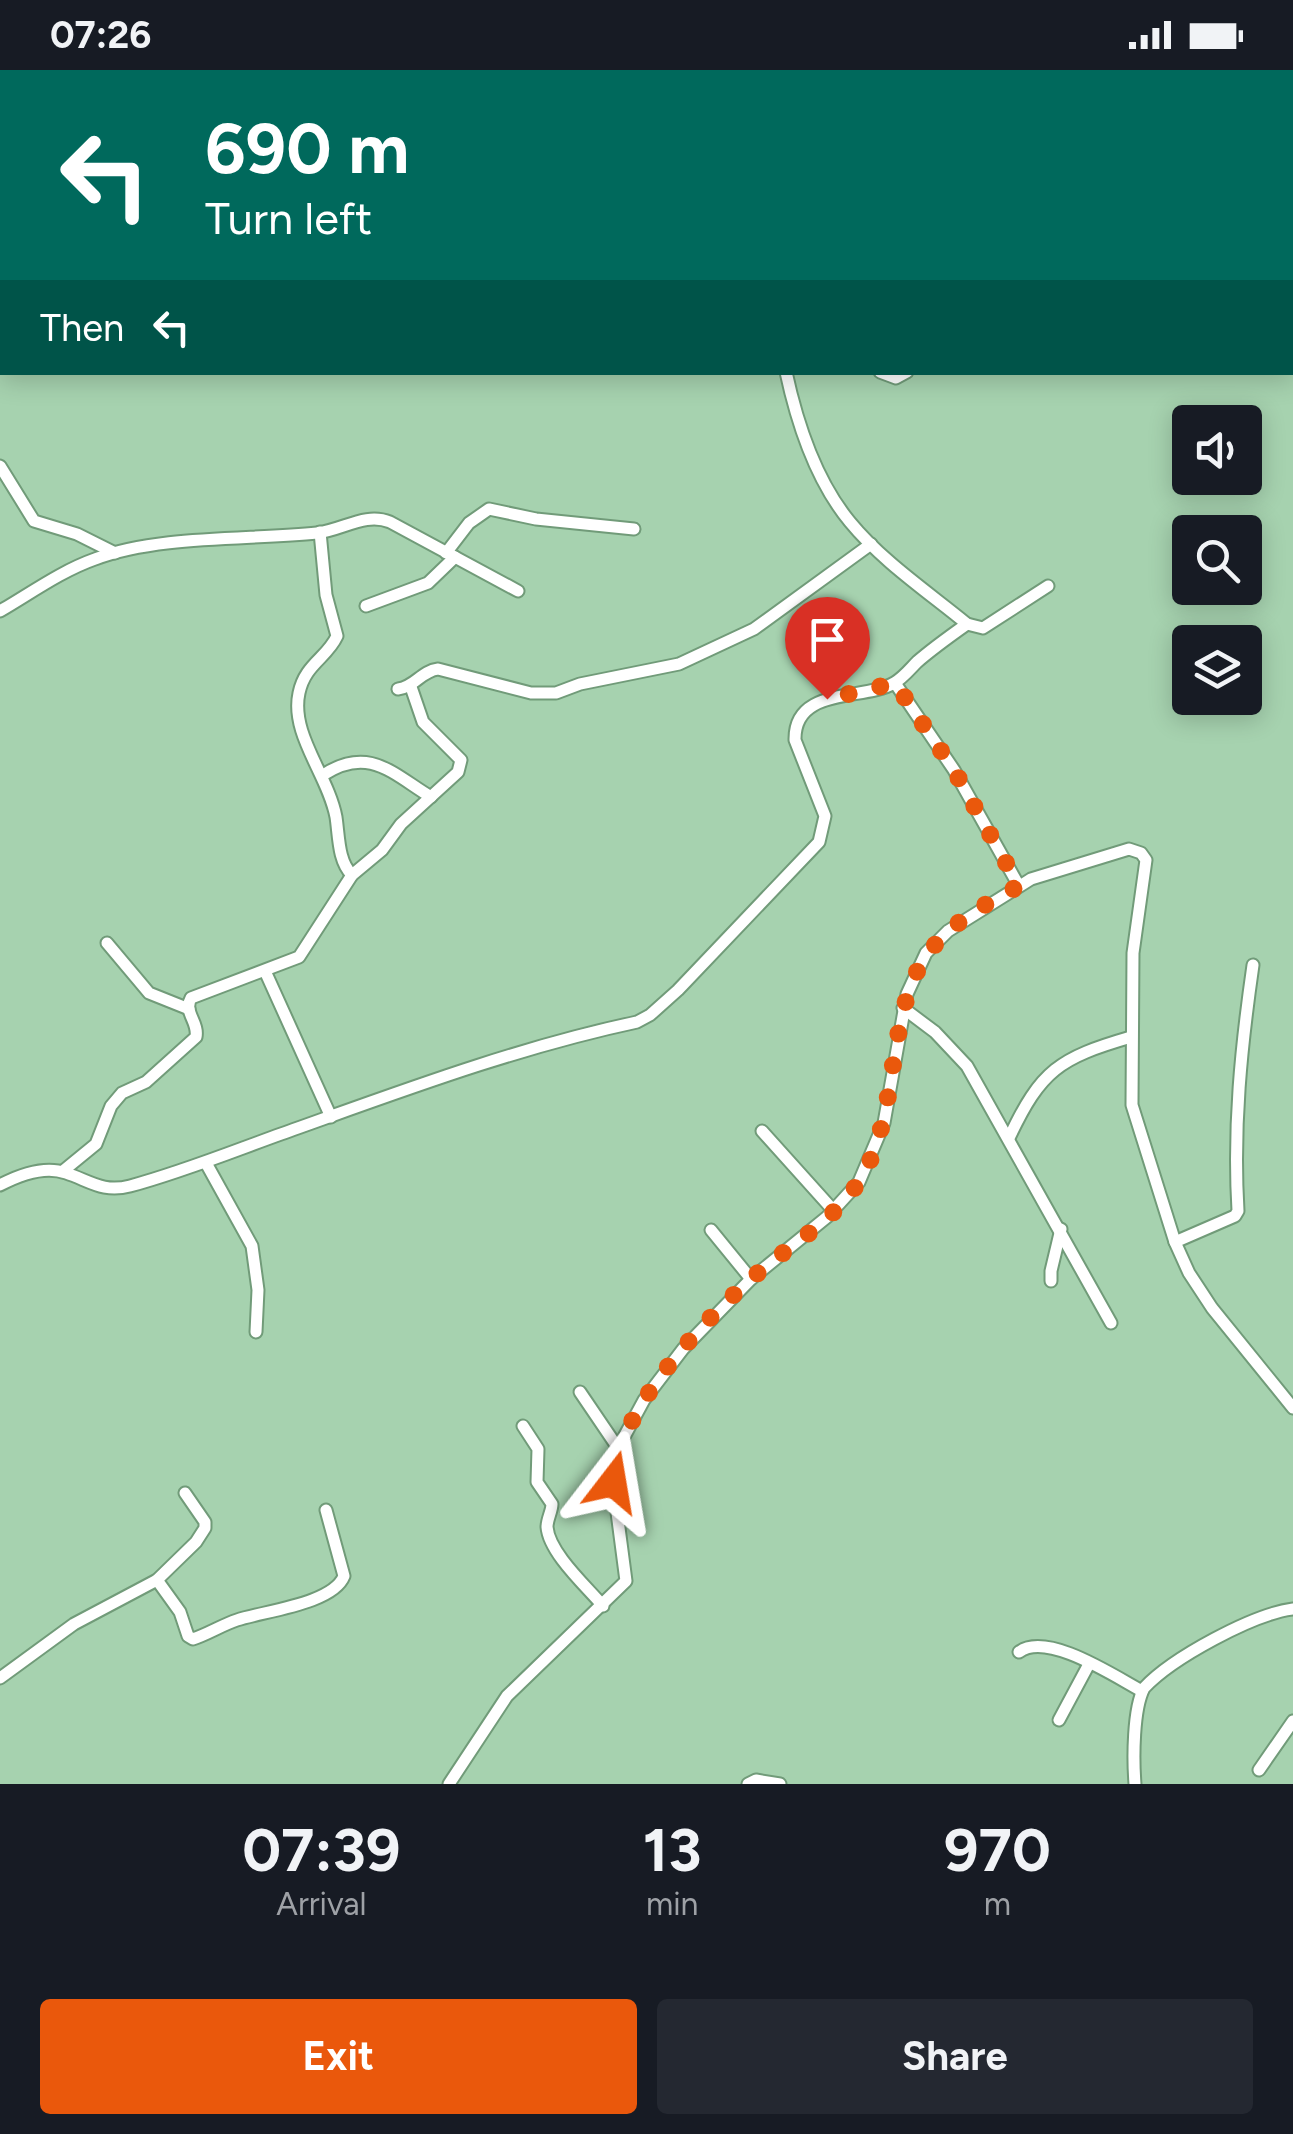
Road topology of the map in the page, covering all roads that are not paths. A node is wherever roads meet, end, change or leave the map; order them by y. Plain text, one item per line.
1 (787, 375) edge
2 (0, 466) edge
3 (634, 529) dead end
4 (320, 532) junction
5 (871, 544) junction
6 (116, 553) junction
7 (450, 555) junction
8 (1048, 586) dead end
9 (518, 591) dead end
10 (366, 606) dead end
11 (0, 611) edge
12 (967, 624) junction
13 (895, 683) junction
14 (323, 775) junction
15 (431, 796) junction
16 (352, 875) junction
17 (1019, 886) junction
18 (107, 943) dead end
19 (1253, 965) dead end
20 (265, 971) junction
21 (904, 1008) junction
22 (188, 1009) junction
23 (1131, 1038) junction
24 (331, 1116) junction
25 (762, 1130) dead end
26 (1009, 1138) junction
27 (206, 1162) junction
28 (63, 1172) junction
29 (0, 1185) edge
30 (834, 1210) junction
31 (711, 1230) dead end
32 (1061, 1230) junction
33 (1175, 1242) junction
34 (750, 1279) junction
35 (1051, 1282) dead end
36 (1111, 1323) dead end
37 (256, 1332) dead end
38 (580, 1392) dead end
39 (1293, 1408) edge
40 (524, 1426) dead end
41 (618, 1448) junction
42 (185, 1493) dead end
43 (326, 1510) dead end
44 (157, 1580) junction
45 (603, 1606) junction
46 (1293, 1608) edge
47 (1019, 1652) dead end
48 (1090, 1664) junction
49 (0, 1678) edge
50 (1142, 1691) junction
51 (1059, 1720) dead end
52 (1293, 1721) edge
53 (1260, 1770) dead end
54 (450, 1784) edge
55 (748, 1784) edge
56 (780, 1784) edge
57 (1135, 1784) edge

1 - 5 street
2 - 6 street
3 - 7 street
4 - 6 street
4 - 7 street
4 - 14 street
5 - 12 street
5 - 15 street
6 - 11 street
7 - 9 street
7 - 10 street
8 - 12 street
12 - 13 street
13 - 17 street
13 - 24 street
14 - 15 street
14 - 16 street
15 - 16 street
16 - 20 street
17 - 21 street
17 - 23 street
18 - 22 street
19 - 33 street
20 - 22 street
20 - 24 street
21 - 26 street
21 - 30 street
22 - 28 street
23 - 26 street
23 - 33 street
24 - 27 street
25 - 30 street
26 - 32 street
27 - 28 street
27 - 37 street
28 - 29 street
30 - 34 street
31 - 34 street
32 - 35 street
32 - 36 street
33 - 39 street
34 - 41 street
38 - 41 street
40 - 45 street
41 - 45 street
42 - 44 street
43 - 44 street
44 - 49 street
45 - 54 street
46 - 50 street
47 - 48 street
48 - 50 street
48 - 51 street
50 - 57 street
52 - 53 street
55 - 56 street

